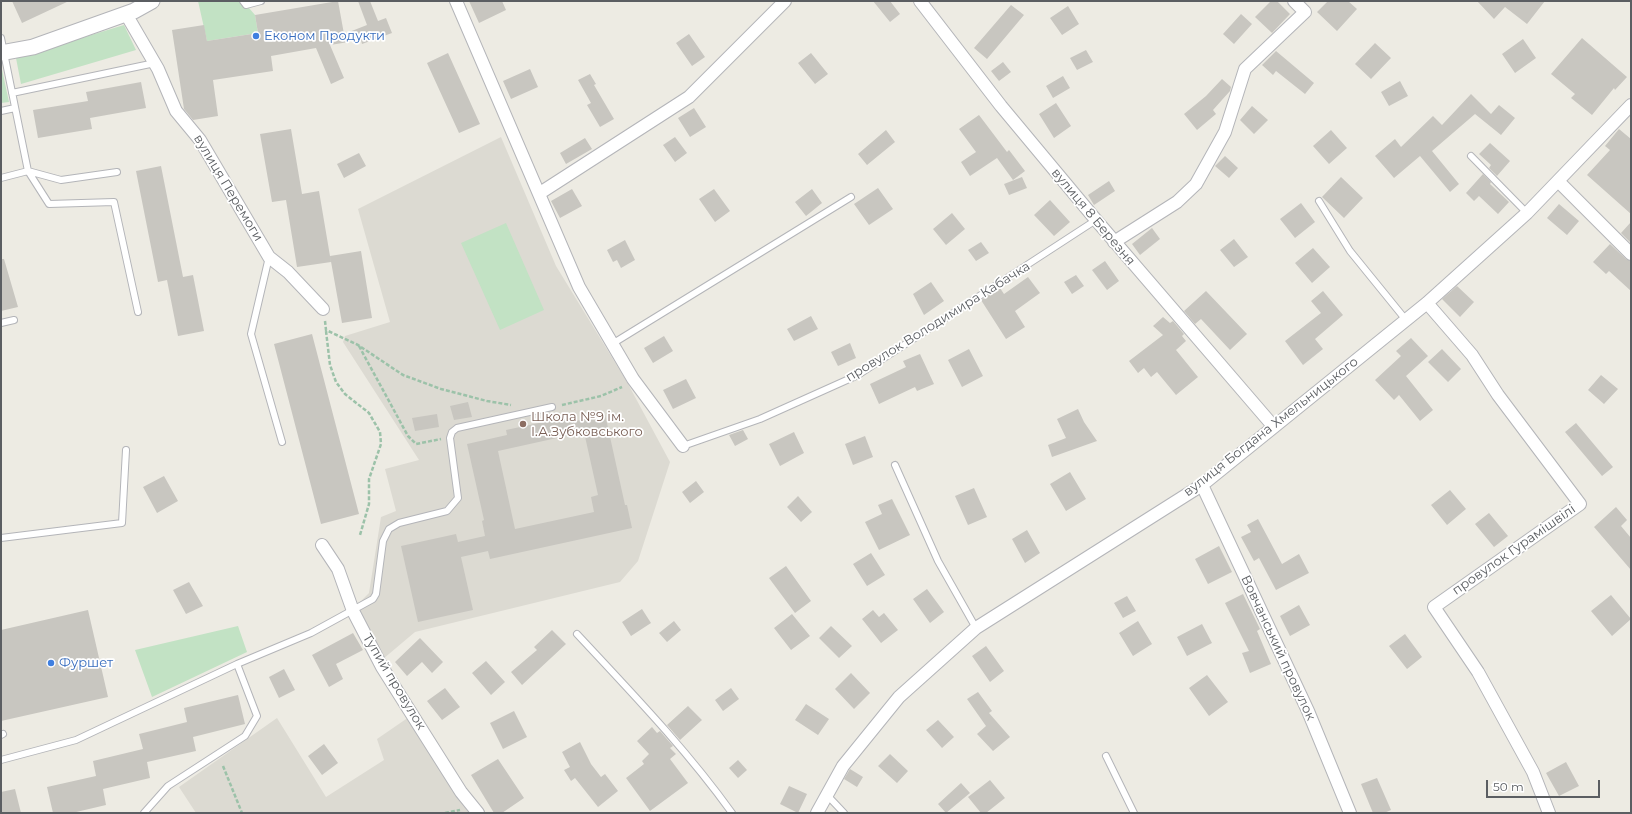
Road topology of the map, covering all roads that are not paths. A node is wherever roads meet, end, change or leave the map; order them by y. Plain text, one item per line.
1 (152, 1) edge
2 (243, 1) edge
3 (261, 1) edge
4 (456, 1) edge
5 (785, 1) edge
6 (920, 1) edge
7 (1294, 1) edge
8 (126, 14) junction
9 (2, 48) edge
10 (155, 63) junction
11 (12, 93) junction
12 (1631, 105) edge
13 (15, 108) junction
14 (1, 111) edge
15 (1471, 156) dead end
16 (28, 171) junction
17 (117, 172) dead end
18 (1, 178) edge
19 (1558, 182) junction
20 (540, 193) junction
21 (851, 197) dead end
22 (1319, 201) dead end
23 (1527, 212) junction
24 (1096, 220) junction
25 (1114, 242) junction
26 (1631, 254) edge
27 (269, 257) junction
28 (1427, 303) junction
29 (323, 309) road end
30 (138, 312) dead end
31 (14, 320) dead end
32 (1406, 320) junction
33 (1, 323) edge
34 (612, 344) junction
35 (552, 407) road end
36 (1274, 427) junction
37 (282, 442) dead end
38 (684, 446) joint
39 (126, 450) dead end
40 (895, 465) dead end
41 (1202, 485) junction
42 (1, 538) edge
43 (322, 545) dead end
44 (353, 611) junction
45 (976, 628) junction
46 (577, 634) dead end
47 (238, 664) junction
48 (1106, 756) dead end
49 (1, 760) edge
50 (826, 794) junction
51 (144, 813) edge
52 (478, 813) edge
53 (732, 813) edge
54 (816, 813) edge
55 (844, 813) edge
56 (1134, 813) edge
57 (1350, 813) edge
58 (1549, 813) edge

1 - 8 street
2 - 3 lane
4 - 20 street
5 - 20 street
6 - 24 street, вулиця 8 Березня
7 - 25 street
8 - 9 street
8 - 10 street, вулиця Перемоги
9 - 11 lane
10 - 11 lane
10 - 27 street, вулиця Перемоги
11 - 13 lane
12 - 19 street, вулиця Богдана Хмельницького
13 - 14 lane
13 - 16 lane
15 - 23 lane
16 - 17 lane
16 - 18 lane
16 - 30 lane
19 - 23 street, вулиця Богдана Хмельницького
19 - 26 street
20 - 34 street
21 - 34 lane
22 - 32 lane
23 - 28 street, вулиця Богдана Хмельницького
24 - 25 street, вулиця 8 Березня
24 - 38 lane, провулок Володимира Кабачка
25 - 36 street, вулиця 8 Березня
27 - 29 street, вулиця Перемоги
27 - 37 lane
28 - 32 street, вулиця Богдана Хмельницького
28 - 58 street, провулок Гурамішвілі
31 - 33 lane
32 - 36 street, вулиця Богдана Хмельницького
34 - 38 street
35 - 44 lane
36 - 41 street, вулиця Богдана Хмельницького
39 - 42 lane
40 - 45 lane
41 - 45 street, вулиця Богдана Хмельницького
41 - 57 street, Вовчанський провулок
43 - 44 street, Тупий провулок
44 - 47 lane
44 - 52 street, Тупий провулок
45 - 50 street, вулиця Богдана Хмельницького
46 - 53 lane
47 - 49 lane
47 - 51 lane
48 - 56 lane
50 - 54 street, вулиця Богдана Хмельницького
50 - 55 lane

